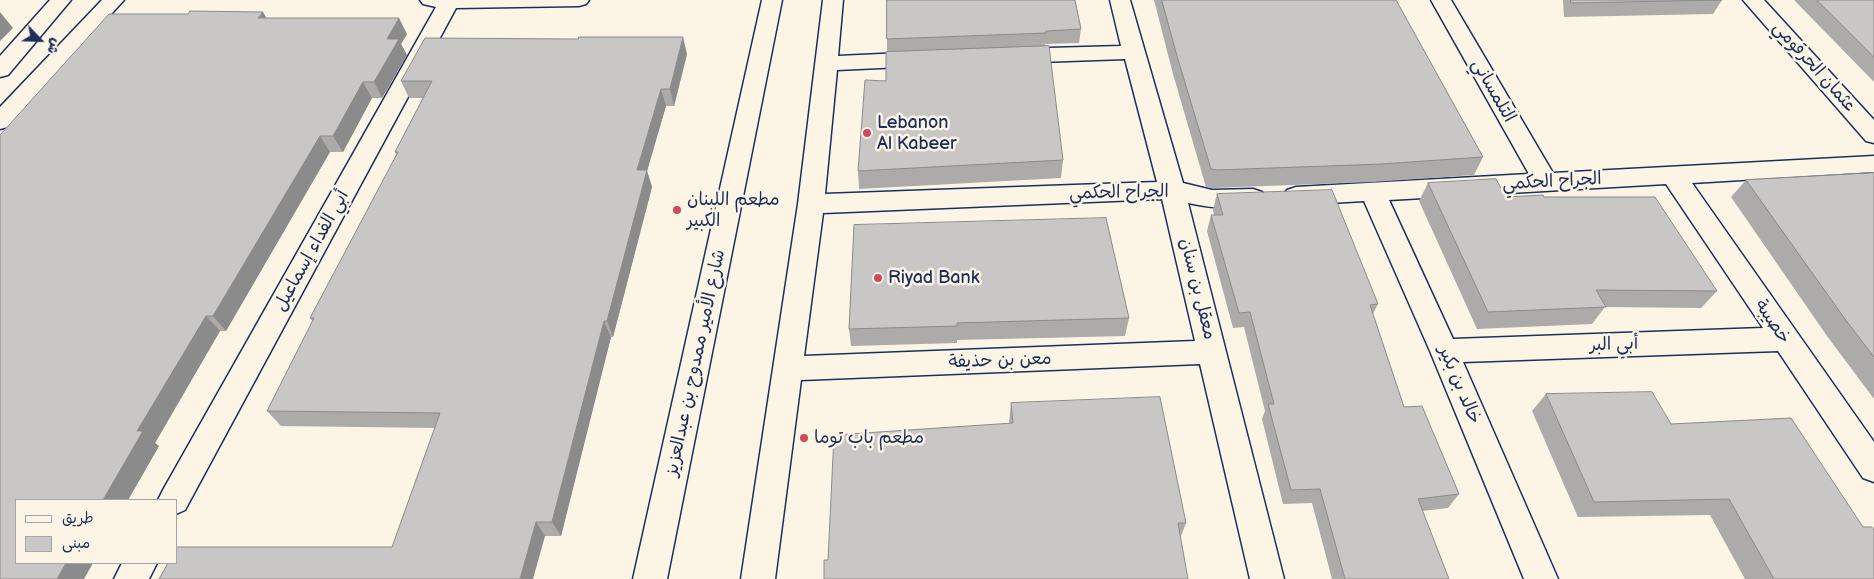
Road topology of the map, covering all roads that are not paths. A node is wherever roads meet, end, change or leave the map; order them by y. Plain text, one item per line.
1 (61, 0) edge
2 (114, 0) edge
3 (578, 0) edge
4 (772, 0) edge
5 (833, 0) edge
6 (1120, 0) edge
7 (1441, 0) edge
8 (1754, 0) edge
9 (439, 1) edge
10 (1134, 52) junction
11 (994, 57) edge
12 (945, 59) edge
13 (826, 63) junction
14 (0, 70) edge
15 (0, 121) edge
16 (1874, 135) edge
17 (1874, 164) edge
18 (1673, 176) junction
19 (1545, 181) junction
20 (1172, 190) junction
21 (1373, 193) junction
22 (812, 204) junction
23 (1784, 339) junction
24 (1444, 351) junction
25 (1213, 352) junction
26 (787, 369) junction
27 (1874, 468) edge
28 (175, 499) edge
29 (139, 564) edge
30 (131, 579) edge
31 (650, 579) edge
32 (758, 579) edge
33 (1267, 579) edge
34 (1541, 579) edge

1 - 14 street
2 - 15 street
3 - 9 street
4 - 31 street, شارع الأمير ممدوح بن عبدالعزيز
5 - 13 street
6 - 10 street, معقل بن سنان
7 - 19 street, التلمساني
8 - 16 street, عثمان الحرقومي
9 - 28 street, أبي الفداء إسماعيل
10 - 11 street
10 - 20 street, معقل بن سنان
12 - 13 street
13 - 22 street
17 - 18 street, الجراح الحكمي
18 - 19 street, الجراح الحكمي
18 - 23 street, خصيبة
19 - 21 street, الجراح الحكمي
20 - 21 street, الجراح الحكمي
20 - 22 street, الجراح الحكمي
20 - 25 street, معقل بن سنان
21 - 24 street, خالد بن بكير
22 - 26 street
23 - 24 street, أبي البر
23 - 27 street, خصيبة
24 - 34 street, خالد بن بكير
25 - 26 street, معن بن حذيفة
25 - 33 street, معقل بن سنان
26 - 32 street
29 - 30 street

